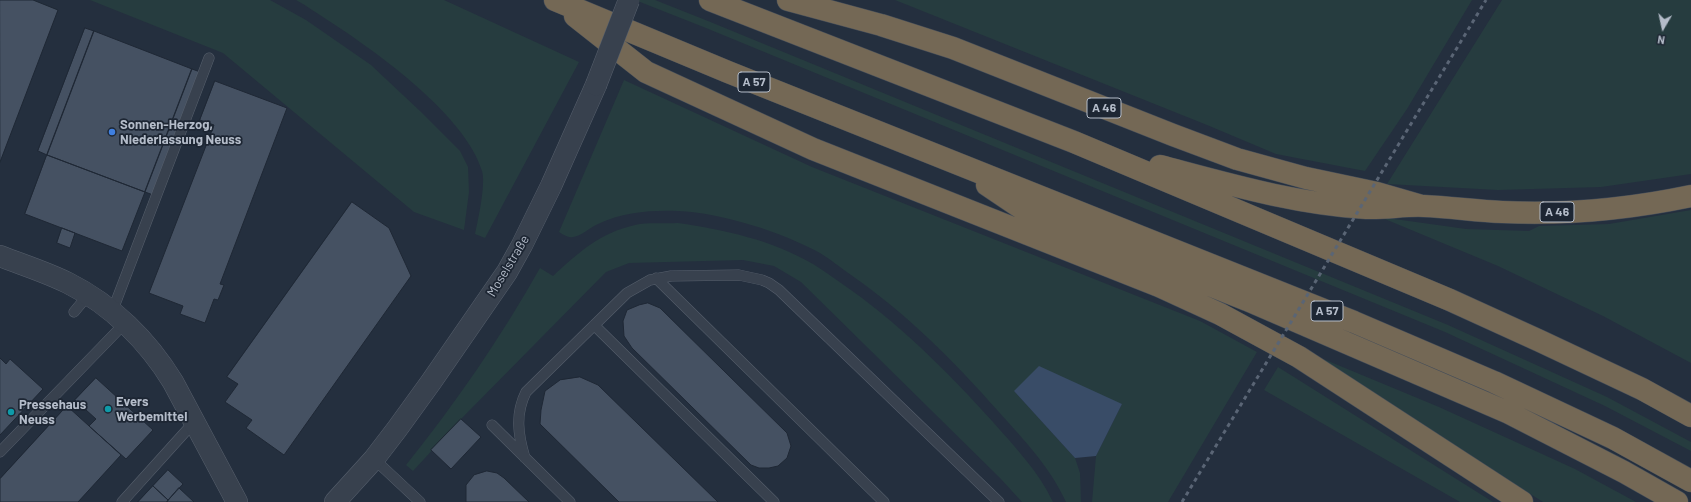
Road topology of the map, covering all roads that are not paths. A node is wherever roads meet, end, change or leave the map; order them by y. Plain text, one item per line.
1 (555, 0) edge
2 (629, 0) edge
3 (710, 0) edge
4 (788, 0) edge
5 (209, 58) dead end
6 (1074, 142) junction
7 (953, 162) junction
8 (1691, 196) edge
9 (1422, 206) junction
10 (0, 256) edge
11 (656, 278) junction
12 (88, 294) junction
13 (74, 312) dead end
14 (119, 318) junction
15 (594, 325) junction
16 (1691, 416) edge
17 (195, 421) junction
18 (492, 425) dead end
19 (0, 452) edge
20 (525, 458) junction
21 (374, 459) junction
22 (1691, 481) edge
23 (122, 502) edge
24 (237, 502) edge
25 (335, 502) edge
26 (420, 502) edge
27 (570, 502) edge
28 (774, 502) edge
29 (884, 502) edge
30 (999, 502) edge
31 (1522, 502) edge
32 (1677, 502) edge

1 - 7 highway, A 57
1 - 31 highway
2 - 21 street, Moselstraße, bridge
3 - 6 highway
4 - 9 highway, A 46
5 - 14 lane
6 - 9 highway, A 46
6 - 16 highway
7 - 22 highway, A 57
7 - 32 highway
8 - 9 highway, A 46
10 - 12 street
11 - 15 lane
11 - 29 lane
11 - 30 lane
12 - 13 lane
12 - 14 street
14 - 17 street
14 - 19 lane
15 - 20 lane
15 - 28 lane
17 - 23 lane
17 - 24 street
18 - 20 lane
20 - 27 lane
21 - 25 street, Moselstraße
21 - 26 lane

